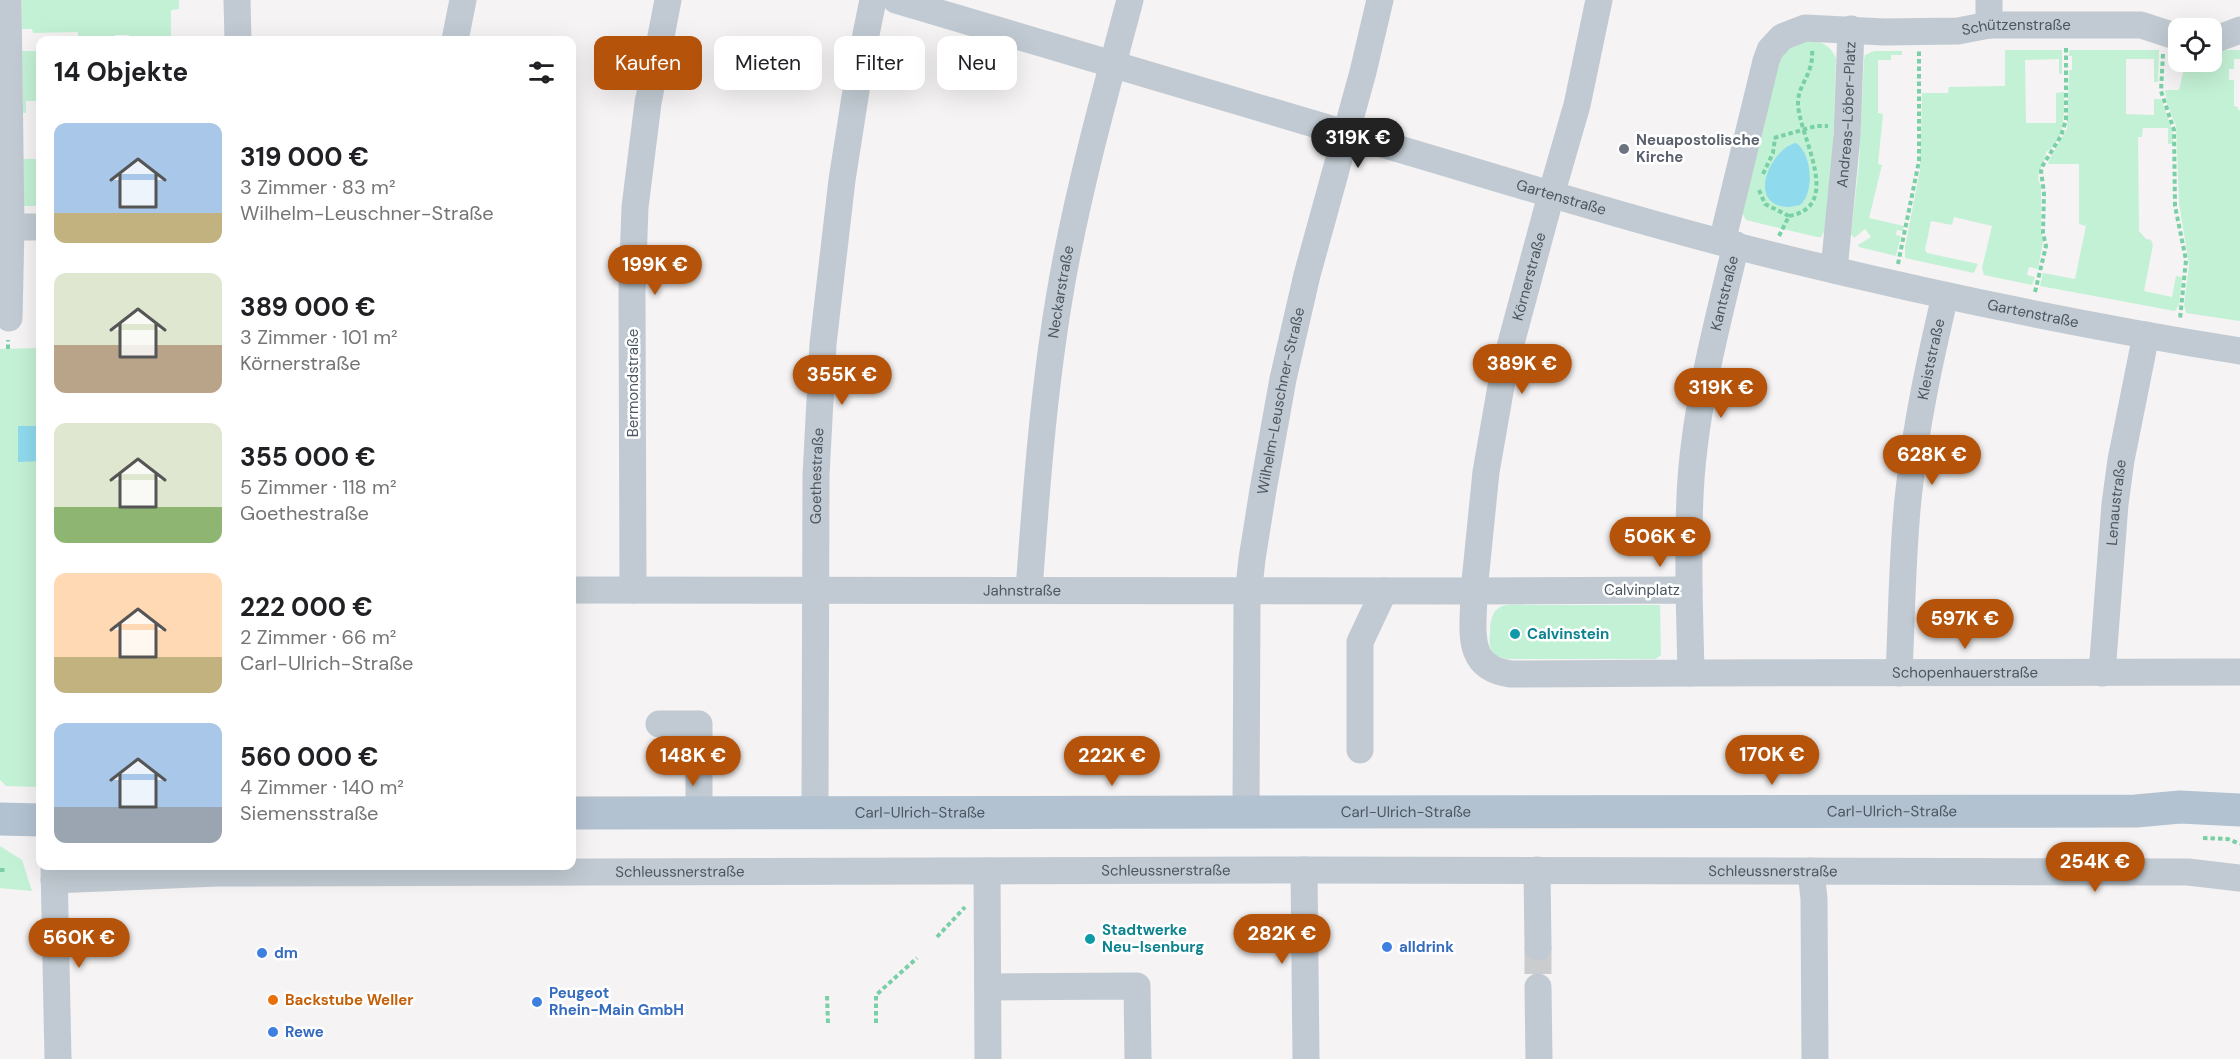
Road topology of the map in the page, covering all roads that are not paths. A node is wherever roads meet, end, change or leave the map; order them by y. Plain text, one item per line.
1 (8, 0) edge
2 (237, 0) edge
3 (463, 0) edge
4 (668, 0) edge
5 (873, 0) edge
6 (896, 0) edge
7 (1130, 0) edge
8 (1380, 0) edge
9 (1599, 0) edge
10 (1989, 13) edge
11 (1851, 29) junction
12 (2240, 30) edge
13 (238, 36) edge
14 (456, 36) edge
15 (2222, 37) edge
16 (2168, 40) edge
17 (1113, 63) junction
18 (4, 90) edge
19 (1346, 134) junction
20 (1551, 195) junction
21 (11, 227) junction
22 (36, 227) edge
23 (1729, 244) junction
24 (1834, 270) junction
25 (1945, 296) junction
26 (9, 318) dead end
27 (2146, 335) junction
28 (2240, 351) edge
29 (576, 590) edge
30 (633, 590) junction
31 (815, 590) junction
32 (1029, 590) junction
33 (1248, 590) junction
34 (1689, 590) junction
35 (1384, 591) junction
36 (1474, 591) junction
37 (2240, 672) edge
38 (1690, 673) junction
39 (1899, 673) junction
40 (2103, 673) junction
41 (659, 724) dead end
42 (1360, 750) dead end
43 (2240, 810) edge
44 (2136, 811) junction
45 (1246, 812) junction
46 (576, 813) edge
47 (699, 813) junction
48 (815, 813) junction
49 (0, 819) edge
50 (36, 820) edge
51 (2240, 830) edge
52 (1304, 870) junction
53 (1538, 870) junction
54 (987, 871) junction
55 (1811, 871) junction
56 (54, 873) edge
57 (2235, 878) edge
58 (1538, 947) tunnel mouth
59 (988, 987) junction
60 (1538, 987) tunnel mouth
61 (58, 1059) edge
62 (988, 1059) edge
63 (1138, 1059) edge
64 (1306, 1059) edge
65 (1539, 1059) edge
66 (1815, 1059) edge

1 - 18 street
2 - 13 street
3 - 14 street
4 - 30 street, Bermondstraße
5 - 31 street, Goethestraße
6 - 17 street, Gartenstraße
7 - 17 street, Neckarstraße
8 - 19 street, Wilhelm-Leuschner-Straße
9 - 20 street, Körnerstraße
10 - 11 street, Schützenstraße
10 - 16 street, Schützenstraße
11 - 23 street, Andreas-Löber-Platz
11 - 24 street, Andreas-Löber-Platz
12 - 15 street
17 - 19 street, Gartenstraße
17 - 32 street, Neckarstraße
18 - 21 street
19 - 20 street, Gartenstraße
19 - 33 street, Wilhelm-Leuschner-Straße
20 - 23 street, Gartenstraße
20 - 36 street, Körnerstraße
21 - 22 street
21 - 26 street
23 - 24 street, Gartenstraße
23 - 34 street, Kantstraße
24 - 25 street, Gartenstraße
25 - 27 street, Gartenstraße
25 - 39 street, Kleiststraße
27 - 28 street, Gartenstraße
27 - 40 street, Lenaustraße
29 - 30 street, Jahnstraße
30 - 31 street, Jahnstraße
31 - 32 street, Jahnstraße
31 - 48 street, Goethestraße
32 - 33 street, Jahnstraße
33 - 35 street, Jahnstraße
33 - 45 street, Wilhelm-Leuschner-Straße
34 - 36 street, Calvinplatz
34 - 38 street, Calvinplatz
35 - 36 street, Jahnstraße
35 - 42 street
36 - 38 street
37 - 40 street, Schopenhauerstraße
38 - 39 street, Schopenhauerstraße
39 - 40 street, Schopenhauerstraße
41 - 47 street
43 - 44 main road, Carl-Ulrich-Straße
44 - 45 main road, Carl-Ulrich-Straße
44 - 51 main road
45 - 48 main road, Carl-Ulrich-Straße
46 - 47 main road, Carl-Ulrich-Straße
47 - 48 main road, Carl-Ulrich-Straße
49 - 50 main road
52 - 53 street, Schleussnerstraße
52 - 54 street, Schleussnerstraße
52 - 64 street
53 - 55 street, Schleussnerstraße
53 - 58 street
54 - 56 street, Schleussnerstraße
54 - 59 street
55 - 57 street, Schleussnerstraße
55 - 66 street
56 - 61 street
59 - 62 street
59 - 63 street
60 - 65 street

